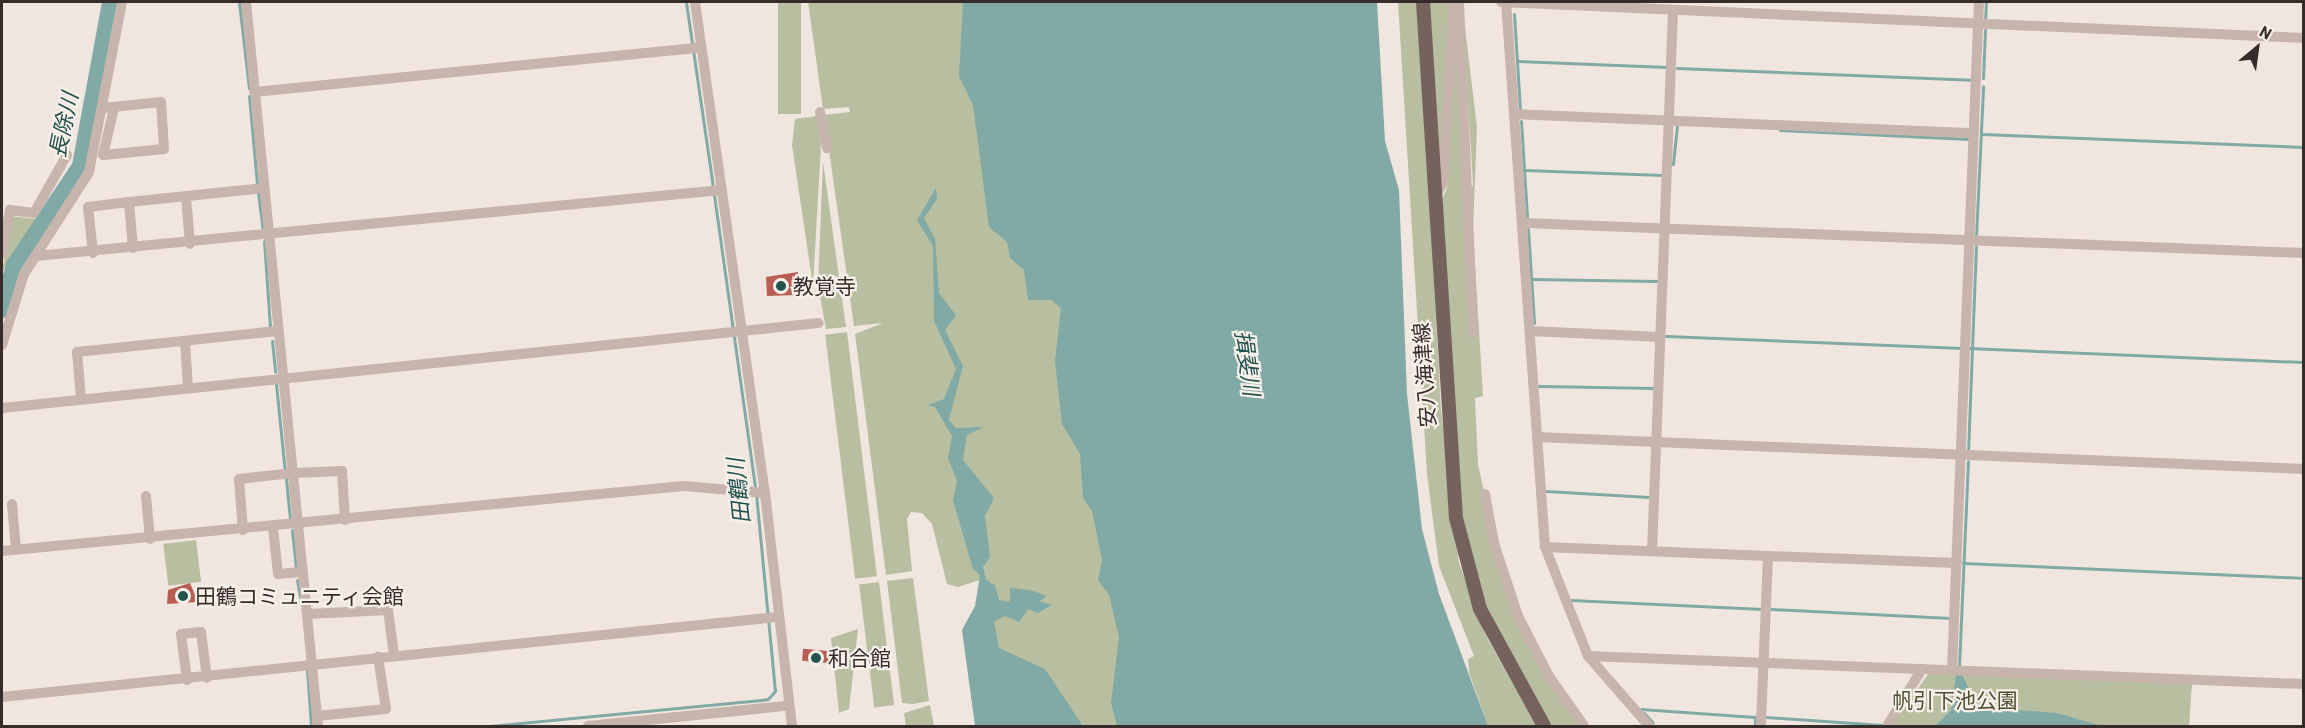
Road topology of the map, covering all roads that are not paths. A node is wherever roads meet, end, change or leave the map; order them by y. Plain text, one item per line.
1 (122, 2) edge
2 (246, 2) edge
3 (695, 2) edge
4 (1423, 2) edge
5 (1454, 2) edge
6 (1459, 2) edge
7 (1979, 2) edge
8 (1504, 3) edge
9 (1595, 5) edge
10 (1673, 12) junction
11 (1978, 25) junction
12 (2304, 38) edge
13 (696, 47) junction
14 (254, 92) junction
15 (109, 108) junction
16 (820, 112) dead end
17 (1514, 114) junction
18 (1669, 121) junction
19 (1974, 133) junction
20 (827, 148) dead end
21 (67, 155) dead end
22 (264, 188) junction
23 (716, 190) junction
24 (1435, 195) junction
25 (186, 197) junction
26 (129, 202) junction
27 (1522, 223) junction
28 (1665, 227) junction
29 (268, 236) junction
30 (1970, 240) junction
31 (2, 241) edge
32 (190, 244) junction
33 (133, 248) junction
34 (93, 253) junction
35 (2304, 253) edge
36 (2, 254) edge
37 (36, 256) junction
38 (819, 323) dead end
39 (278, 331) junction
40 (1530, 331) junction
41 (736, 333) junction
42 (1473, 333) dead end
43 (1660, 337) junction
44 (184, 341) junction
45 (2, 345) edge
46 (282, 379) junction
47 (188, 387) junction
48 (81, 398) junction
49 (2, 408) edge
50 (1537, 437) junction
51 (1656, 443) junction
52 (1962, 456) junction
53 (2304, 469) edge
54 (293, 473) junction
55 (759, 494) junction
56 (1485, 494) dead end
57 (146, 496) dead end
58 (12, 504) dead end
59 (345, 519) junction
60 (298, 524) junction
61 (273, 527) junction
62 (243, 530) junction
63 (150, 539) junction
64 (1545, 547) junction
65 (16, 549) junction
66 (2, 551) edge
67 (1652, 551) junction
68 (1768, 556) junction
69 (1957, 563) junction
70 (303, 572) junction
71 (308, 614) junction
72 (773, 618) junction
73 (394, 655) junction
74 (1588, 656) junction
75 (378, 657) junction
76 (1764, 662) junction
77 (314, 665) junction
78 (1922, 669) junction
79 (1957, 671) junction
80 (207, 678) junction
81 (187, 680) junction
82 (2304, 684) edge
83 (2, 697) edge
84 (786, 706) junction
85 (1576, 716) junction
86 (317, 721) edge
87 (588, 726) edge
88 (792, 726) edge
89 (1544, 726) edge
90 (1584, 726) edge
91 (1590, 726) edge
92 (1649, 726) edge
93 (1761, 726) edge
94 (1887, 726) edge

1 - 15 street
2 - 14 street
3 - 13 street
4 - 24 main road, 安八海津線
5 - 24 street
6 - 42 street
7 - 11 street
8 - 9 street
8 - 17 street
9 - 10 street
10 - 11 street
10 - 18 street
11 - 12 street
11 - 19 street
13 - 14 street
13 - 23 street
14 - 22 street
15 - 15 street
15 - 37 street
16 - 20 street
17 - 18 street
17 - 27 street
18 - 19 street
18 - 28 street
19 - 30 street
21 - 31 street
22 - 25 street
22 - 29 street
23 - 29 street
23 - 41 street
24 - 89 main road, 安八海津線
25 - 26 street
25 - 32 street
26 - 33 street
26 - 34 street
27 - 28 street
27 - 40 street
28 - 30 street
28 - 43 street
29 - 32 street
29 - 39 street
30 - 35 street
30 - 52 street
31 - 36 street
32 - 33 street
33 - 34 street
34 - 37 street
37 - 45 street
38 - 41 street
39 - 44 street
39 - 46 street
40 - 43 street
40 - 50 street
41 - 46 street
41 - 55 street
43 - 51 street
44 - 47 street
44 - 48 street
46 - 47 street
46 - 54 street
47 - 48 street
48 - 49 street
50 - 51 street
50 - 64 street
51 - 52 street
51 - 67 street
52 - 53 street
52 - 69 street
54 - 59 street
54 - 60 street
54 - 62 street
55 - 59 street
55 - 72 street
56 - 85 street
57 - 63 street
58 - 65 street
59 - 60 street
60 - 61 street
60 - 70 street
61 - 62 street
61 - 70 street
62 - 63 street
63 - 65 street
64 - 67 street
64 - 74 street
65 - 66 street
67 - 68 street
68 - 69 street
68 - 76 street
69 - 79 street
70 - 71 street
71 - 73 street
71 - 77 street
72 - 73 street
72 - 84 street
73 - 75 street
74 - 76 street
74 - 92 street
75 - 77 street
75 - 86 street
76 - 78 street
76 - 93 street
77 - 80 street
77 - 86 street
78 - 79 street
78 - 94 street
79 - 82 street
80 - 81 street
80 - 81 street
81 - 83 street
84 - 87 street
84 - 88 street
85 - 90 street
85 - 91 street

